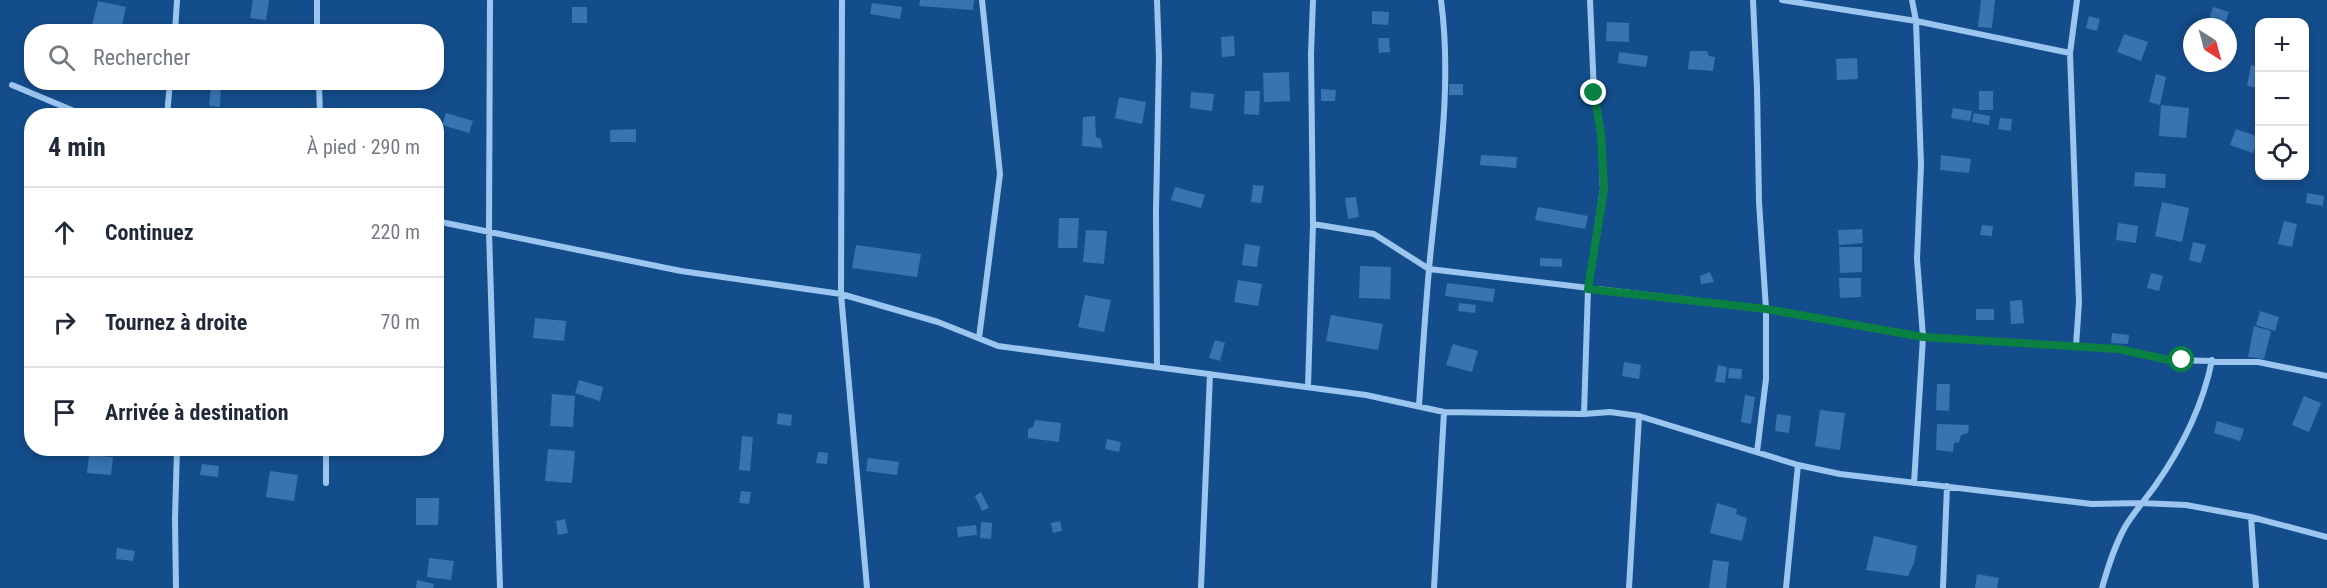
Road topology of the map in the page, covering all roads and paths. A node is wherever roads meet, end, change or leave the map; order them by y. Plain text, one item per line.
1 (177, 0) edge
2 (316, 0) edge
3 (490, 0) edge
4 (842, 0) edge
5 (982, 0) edge
6 (1156, 0) edge
7 (1312, 0) edge
8 (1441, 0) edge
9 (1590, 0) edge
10 (1753, 0) edge
11 (1782, 0) edge
12 (1912, 0) edge
13 (2078, 0) edge
14 (1916, 21) junction
15 (176, 24) edge
16 (317, 24) edge
17 (2070, 52) junction
18 (12, 85) dead end
19 (169, 90) edge
20 (319, 90) edge
21 (67, 108) edge
22 (168, 108) edge
23 (320, 108) edge
24 (444, 223) edge
25 (1313, 224) junction
26 (489, 231) junction
27 (1429, 269) junction
28 (1588, 289) junction
29 (841, 294) junction
30 (1766, 309) junction
31 (1923, 337) junction
32 (979, 338) junction
33 (2076, 346) junction
34 (2212, 360) junction
35 (1157, 367) junction
36 (1210, 374) junction
37 (2327, 376) edge
38 (1308, 387) junction
39 (1419, 406) junction
40 (1444, 412) junction
41 (1584, 414) junction
42 (1639, 416) junction
43 (1757, 452) junction
44 (177, 456) edge
45 (326, 456) edge
46 (1798, 465) junction
47 (326, 483) dead end
48 (1914, 483) junction
49 (1947, 486) junction
50 (2141, 503) junction
51 (2251, 517) junction
52 (2327, 537) edge
53 (176, 588) edge
54 (500, 588) edge
55 (867, 588) edge
56 (1201, 588) edge
57 (1434, 588) edge
58 (1629, 588) edge
59 (1786, 588) edge
60 (1943, 588) edge
61 (2102, 588) edge
62 (2256, 588) edge

1 - 15 street
2 - 16 street
3 - 26 street
4 - 29 street
5 - 32 street
6 - 35 street
7 - 25 street
8 - 27 street
9 - 28 street
10 - 30 street
11 - 14 street
12 - 14 street
13 - 17 street
14 - 17 street
14 - 31 street
17 - 33 street
18 - 21 street
19 - 22 street
20 - 23 street
24 - 26 street
25 - 27 street
25 - 38 street
26 - 29 street
26 - 54 street
27 - 28 street
27 - 39 street
28 - 30 street
28 - 41 street
29 - 32 street
29 - 55 street
30 - 31 street
30 - 43 street
31 - 33 street
31 - 48 street
32 - 35 street
33 - 34 street
34 - 37 street
34 - 50 street
35 - 36 street
36 - 38 street
36 - 56 street
38 - 39 street
39 - 40 street
40 - 41 street
40 - 57 street
41 - 42 street
42 - 43 street
42 - 58 street
43 - 46 street
44 - 53 street
45 - 47 street
46 - 48 street
46 - 59 street
48 - 49 street
49 - 50 street
49 - 60 street
50 - 51 street
50 - 61 street
51 - 52 street
51 - 62 street

